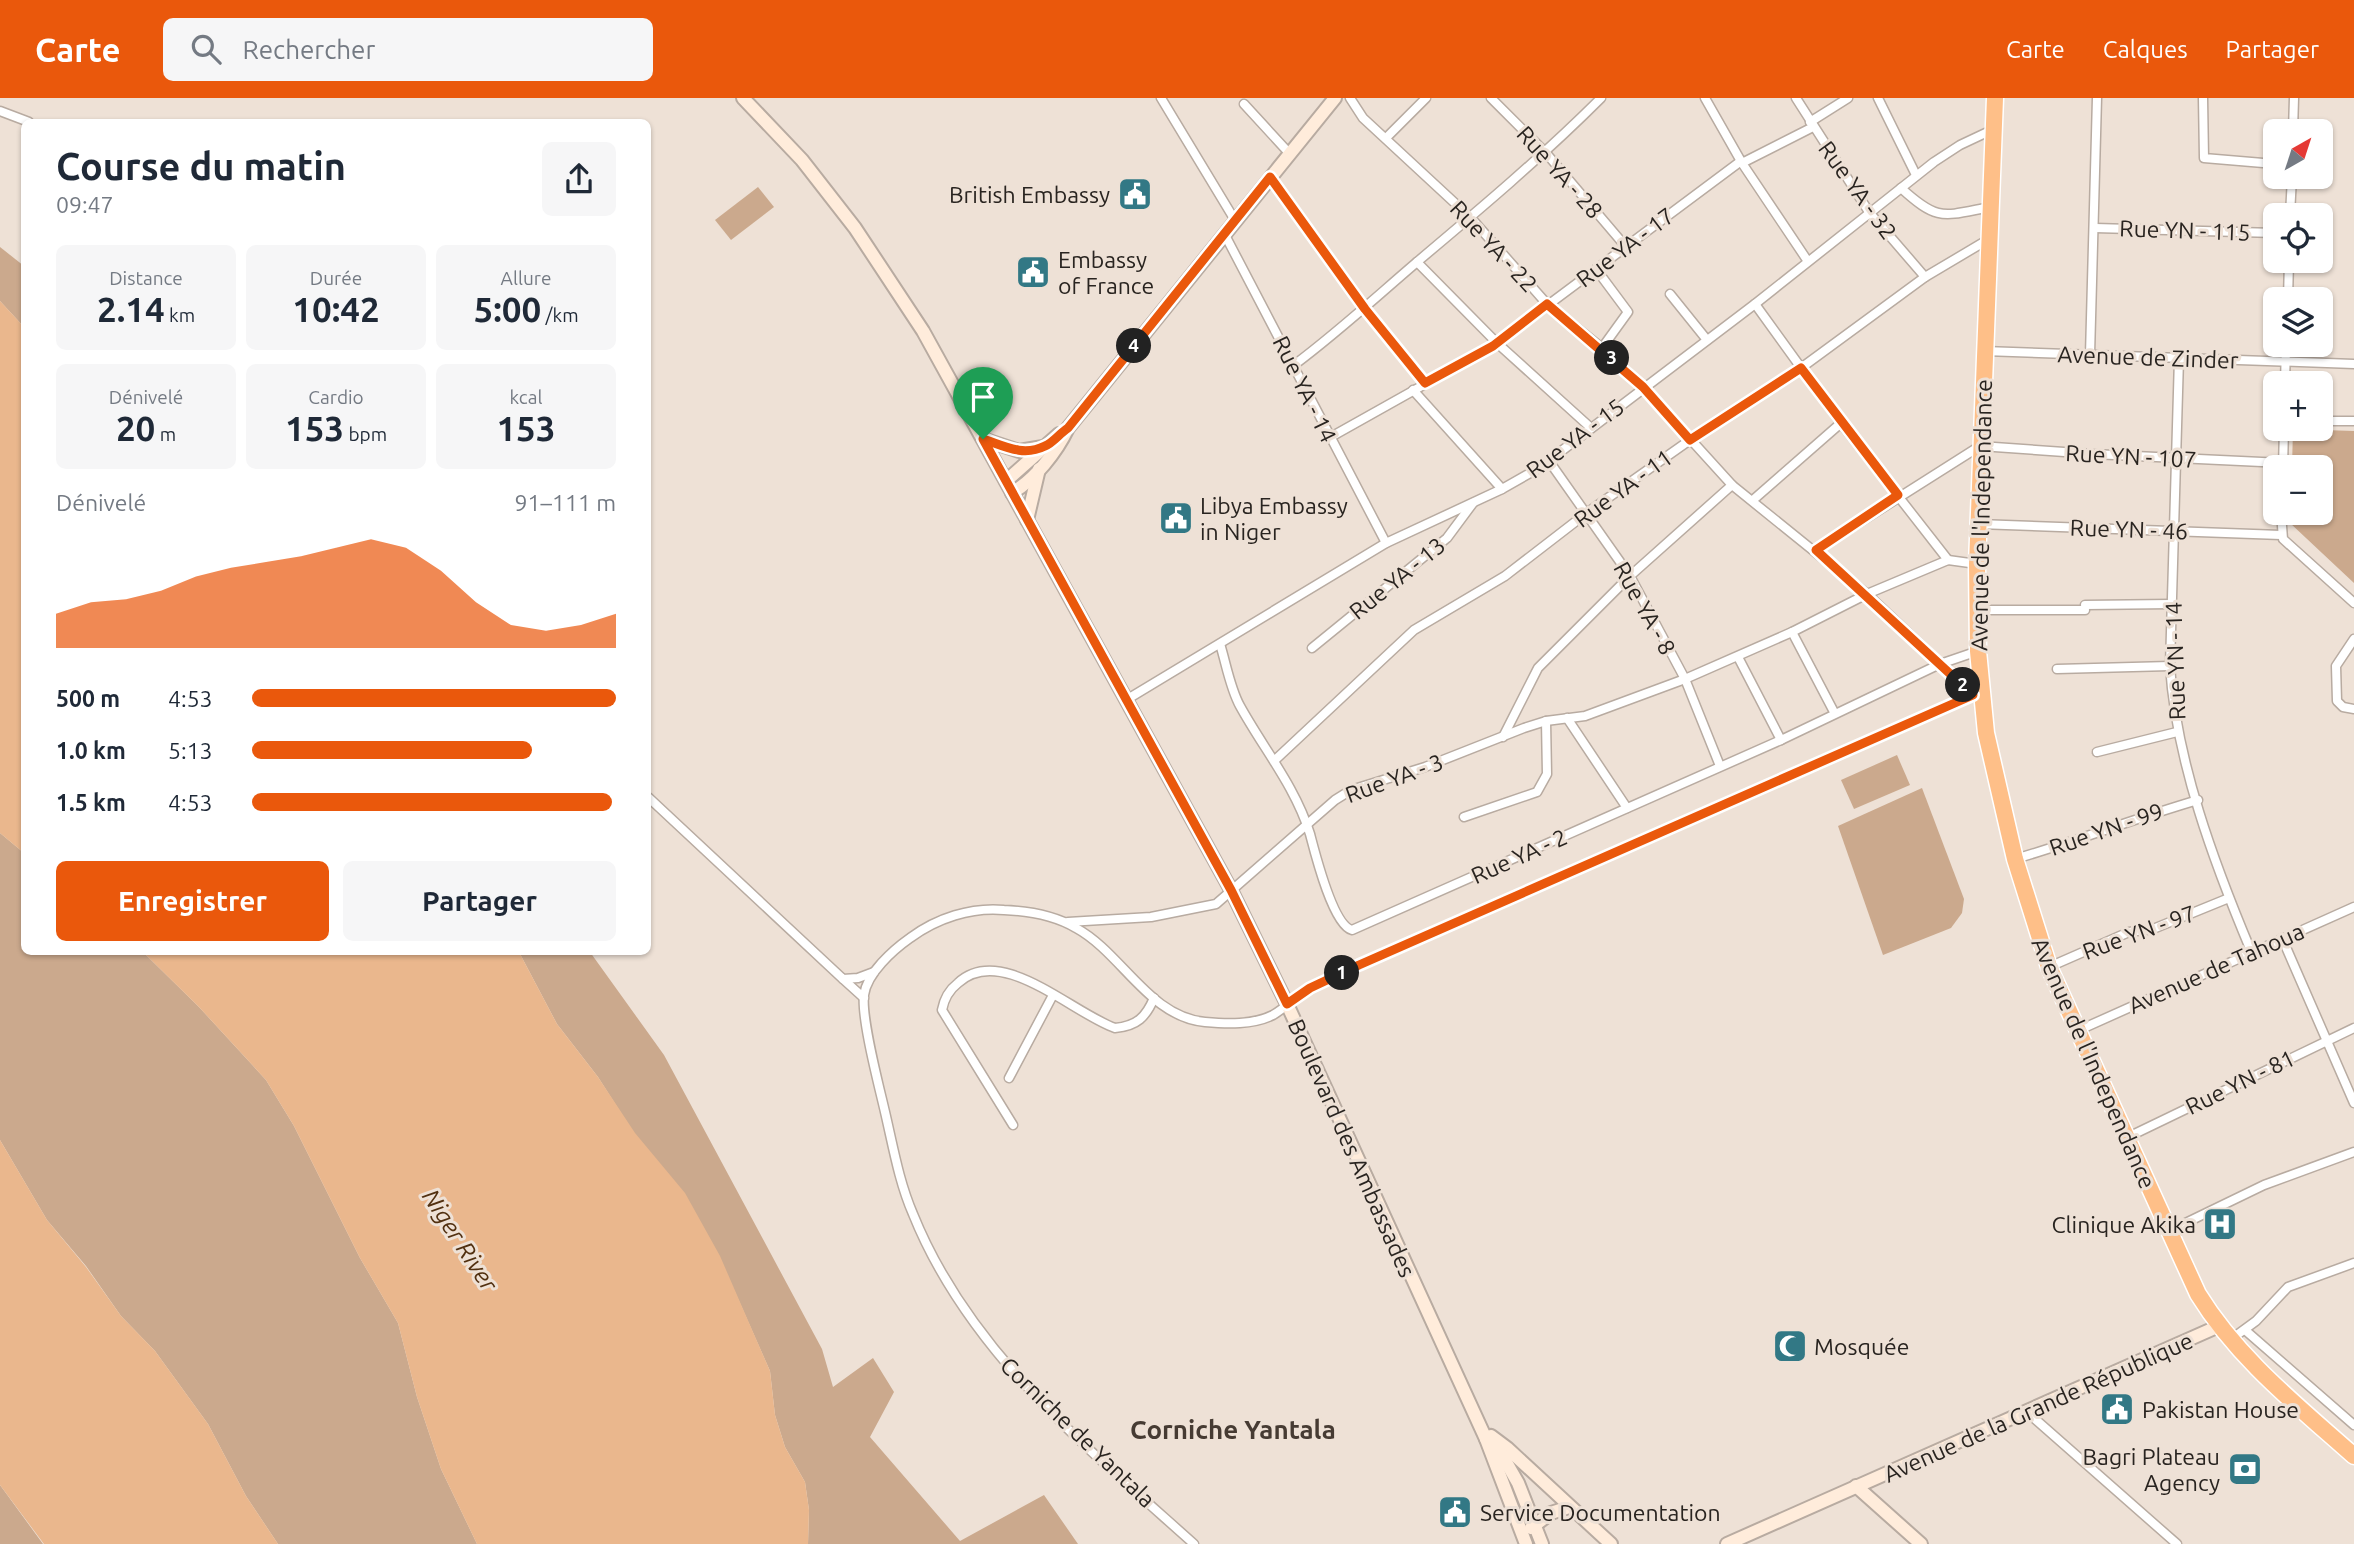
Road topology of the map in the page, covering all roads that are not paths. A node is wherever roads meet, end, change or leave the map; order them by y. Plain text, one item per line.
1 (743, 98) edge
2 (1161, 98) edge
3 (1335, 98) edge
4 (1350, 98) edge
5 (1426, 98) edge
6 (1491, 98) edge
7 (1601, 98) edge
8 (1705, 98) edge
9 (1796, 98) edge
10 (1848, 98) edge
11 (1878, 98) edge
12 (1995, 98) edge
13 (2097, 98) edge
14 (2203, 98) edge
15 (2294, 98) edge
16 (1244, 104) dead end
17 (0, 111) edge
18 (21, 119) edge
19 (2293, 119) edge
20 (1812, 124) junction
21 (1994, 129) junction
22 (1386, 138) junction
23 (1289, 153) junction
24 (1546, 153) junction
25 (1741, 162) junction
26 (2263, 163) edge
27 (1916, 176) junction
28 (1270, 177) junction
29 (1901, 188) junction
30 (1990, 207) junction
31 (1869, 212) junction
32 (1471, 218) junction
33 (1236, 222) junction
34 (2095, 228) junction
35 (2263, 233) edge
36 (1226, 235) junction
37 (1989, 239) junction
38 (1626, 247) junction
39 (1807, 260) junction
40 (1417, 262) junction
41 (1596, 270) junction
42 (1925, 277) junction
43 (1670, 294) dead end
44 (1547, 304) junction
45 (1755, 304) junction
46 (1365, 309) junction
47 (1707, 340) junction
48 (1497, 343) junction
49 (1602, 348) junction
50 (1984, 351) junction
51 (2090, 355) junction
52 (2286, 357) edge
53 (2179, 358) junction
54 (2286, 362) junction
55 (2354, 364) edge
56 (1294, 365) junction
57 (1801, 368) junction
58 (2286, 371) edge
59 (1425, 383) junction
60 (1643, 387) junction
61 (1413, 390) junction
62 (2333, 421) edge
63 (2354, 421) edge
64 (1841, 423) junction
65 (1068, 428) junction
66 (1591, 428) junction
67 (1329, 438) junction
68 (983, 439) junction
69 (1690, 440) junction
70 (1047, 446) junction
71 (1980, 446) junction
72 (2176, 459) junction
73 (1549, 461) junction
74 (2263, 464) edge
75 (1039, 469) junction
76 (1732, 485) junction
77 (1009, 487) junction
78 (1502, 489) junction
79 (1898, 495) junction
80 (1753, 500) junction
81 (1474, 501) junction
82 (1588, 512) junction
83 (1027, 520) junction
84 (1978, 524) junction
85 (2282, 525) edge
86 (2174, 531) junction
87 (2282, 537) junction
88 (1386, 543) junction
89 (1816, 550) junction
90 (1948, 560) junction
91 (1977, 564) junction
92 (1630, 576) junction
93 (1867, 594) junction
94 (2354, 603) edge
95 (2172, 604) junction
96 (1977, 610) junction
97 (1792, 632) junction
98 (2354, 639) edge
99 (1220, 644) junction
100 (1312, 648) dead end
101 (1978, 651) junction
102 (1738, 657) junction
103 (1940, 664) junction
104 (2170, 666) junction
105 (2057, 669) dead end
106 (1685, 679) junction
107 (1126, 699) junction
108 (1978, 699) junction
109 (2350, 708) edge
110 (1834, 712) junction
111 (1567, 719) junction
112 (1546, 721) junction
113 (2177, 732) junction
114 (1503, 737) junction
115 (1781, 740) junction
116 (2097, 752) dead end
117 (1275, 760) junction
118 (1720, 766) junction
119 (651, 800) edge
120 (2198, 800) junction
121 (1627, 808) junction
122 (1464, 817) dead end
123 (1307, 825) junction
124 (2015, 859) junction
125 (1231, 890) junction
126 (2229, 898) junction
127 (2354, 907) edge
128 (1065, 922) junction
129 (2282, 938) junction
130 (2251, 951) junction
131 (2049, 967) junction
132 (877, 970) junction
133 (843, 979) junction
134 (1053, 995) junction
135 (864, 998) junction
136 (1154, 998) junction
137 (1287, 1004) junction
138 (2354, 1028) edge
139 (2077, 1031) junction
140 (2328, 1041) junction
141 (1009, 1077) dead end
142 (2354, 1103) edge
143 (1013, 1125) dead end
144 (2126, 1138) junction
145 (2354, 1152) edge
146 (2169, 1231) junction
147 (2354, 1263) edge
148 (2219, 1326) junction
149 (2245, 1330) junction
150 (2230, 1340) junction
151 (2027, 1412) junction
152 (2354, 1426) edge
153 (1489, 1438) junction
154 (2353, 1455) edge
155 (1856, 1486) junction
156 (1569, 1507) junction
157 (1537, 1526) junction
158 (1522, 1531) junction
159 (1194, 1544) edge
160 (1526, 1544) edge
161 (1542, 1544) edge
162 (1611, 1544) edge
163 (1727, 1544) edge
164 (1921, 1544) edge
165 (2177, 1544) edge

1 - 68 main road, Boulevard des Ambassades
2 - 33 street
3 - 23 main road
4 - 22 street, Rue YA - 22
5 - 22 street
6 - 24 street, Rue YA - 28
7 - 24 street
8 - 25 street
9 - 20 street, Rue YA - 32
10 - 20 street, Rue YA - 17
11 - 27 street
12 - 21 highway, Avenue de l'Independance
13 - 34 street
14 - 26 street
15 - 19 street
16 - 23 street
17 - 18 street
20 - 25 street, Rue YA - 17
20 - 31 street, Rue YA - 32
21 - 27 street, Rue YA - 15
21 - 30 highway, Avenue de l'Independance
22 - 32 street, Rue YA - 22
23 - 28 main road
24 - 32 street
24 - 38 street, Rue YA - 28
25 - 38 street, Rue YA - 17
25 - 39 street
27 - 29 street, Rue YA - 15
28 - 33 main road
28 - 46 street
29 - 30 street
29 - 31 street, Rue YA - 15
30 - 37 highway, Avenue de l'Independance
31 - 39 street, Rue YA - 15
31 - 42 street, Rue YA - 32
32 - 40 street
32 - 44 street, Rue YA - 22
33 - 36 main road
34 - 35 street, Rue YN - 115
34 - 51 street
36 - 56 street, Rue YA - 14
36 - 65 main road
37 - 42 street, Rue YA - 11
37 - 50 highway, Avenue de l'Independance
38 - 41 street, Rue YA - 17
39 - 45 street, Rue YA - 15
40 - 46 street
40 - 48 street
41 - 44 street, Rue YA - 17
41 - 49 street
42 - 57 street, Rue YA - 11
43 - 47 street
44 - 48 street, Rue YA - 17
44 - 49 street, Rue YA - 22
45 - 47 street, Rue YA - 15
45 - 57 street
46 - 56 street
46 - 59 street
47 - 60 street, Rue YA - 15
48 - 59 street, Rue YA - 17
48 - 66 street
49 - 60 street, Rue YA - 22
50 - 51 street, Avenue de Zinder
50 - 71 highway, Avenue de l'Independance
51 - 53 street, Avenue de Zinder
52 - 54 street
53 - 54 street, Avenue de Zinder
53 - 72 street, Rue YN - 14
54 - 55 street, Avenue de Zinder
54 - 58 street
56 - 67 street, Rue YA - 14
57 - 64 street
57 - 69 street, Rue YA - 11
59 - 61 street, Rue YA - 17
60 - 66 street, Rue YA - 15
60 - 69 street, Rue YA - 22
61 - 67 street, Rue YA - 17
61 - 78 street
62 - 63 street
64 - 79 street
64 - 80 street
65 - 70 main road
65 - 75 main road
66 - 73 street, Rue YA - 15
67 - 88 street, Rue YA - 14
68 - 70 main road
68 - 77 main road, Boulevard des Ambassades
69 - 76 street, Rue YA - 22
69 - 82 street, Rue YA - 11
70 - 77 main road
71 - 72 street, Rue YN - 107
71 - 79 street
71 - 84 highway, Avenue de l'Independance
72 - 74 street, Rue YN - 107
72 - 86 street, Rue YN - 14
73 - 78 street, Rue YA - 15
73 - 82 street, Rue YA - 8
75 - 77 main road
75 - 83 main road
76 - 80 street, Rue YA - 22
76 - 92 street
77 - 83 main road, Boulevard des Ambassades
78 - 81 street, Rue YA - 15
79 - 89 street
79 - 90 street
80 - 89 street, Rue YA - 22
81 - 88 street, Rue YA - 15
81 - 100 street, Rue YA - 13
82 - 92 street, Rue YA - 8
82 - 117 street, Rue YA - 11
83 - 107 main road, Boulevard des Ambassades
84 - 86 street, Rue YN - 46
84 - 91 highway, Avenue de l'Independance
85 - 87 street
86 - 87 street, Rue YN - 46
86 - 95 street, Rue YN - 14
87 - 94 street
88 - 99 street, Rue YA - 15
89 - 93 street, Rue YA - 22
90 - 91 street
90 - 93 street, Rue YA - 3
91 - 96 highway, Avenue de l'Independance
92 - 106 street, Rue YA - 8
92 - 114 street
93 - 97 street, Rue YA - 3
93 - 103 street, Rue YA - 22
95 - 96 street
95 - 104 street, Rue YN - 14
96 - 101 highway, Avenue de l'Independance
97 - 102 street, Rue YA - 3
97 - 110 street
98 - 109 street
99 - 107 street, Rue YA - 15
99 - 117 street, Rue YA - 2
101 - 103 street, Rue YA - 2
101 - 108 highway, Avenue de l'Independance
102 - 106 street, Rue YA - 3
102 - 115 street
103 - 108 street, Rue YA - 22
103 - 110 street, Rue YA - 2
104 - 105 street
104 - 113 street, Rue YN - 14
106 - 111 street, Rue YA - 3
106 - 118 street, Rue YA - 8
107 - 125 main road, Boulevard des Ambassades
108 - 124 highway, Avenue de l'Independance
108 - 137 street
110 - 115 street, Rue YA - 2
111 - 112 street, Rue YA - 3
111 - 121 street
112 - 114 street, Rue YA - 3
112 - 122 street
113 - 116 street
113 - 120 street, Rue YN - 14
114 - 123 street, Rue YA - 3
115 - 118 street, Rue YA - 2
117 - 123 street, Rue YA - 2
118 - 121 street, Rue YA - 2
119 - 133 street
120 - 124 street, Rue YN - 99
120 - 126 street, Rue YN - 14
121 - 123 street, Rue YA - 2
123 - 125 street, Rue YA - 3
124 - 131 highway, Avenue de l'Independance
125 - 128 street, Rue YA - 3
125 - 137 main road, Boulevard des Ambassades
126 - 130 street, Rue YN - 14
126 - 131 street, Rue YN - 97
127 - 129 street, Avenue de Tahoua
128 - 132 street
128 - 136 street
129 - 130 street, Avenue de Tahoua
129 - 140 street
130 - 139 street, Avenue de Tahoua
131 - 139 highway, Avenue de l'Independance
132 - 133 street
132 - 135 street
133 - 135 street
134 - 136 street
134 - 141 street
134 - 143 street
135 - 159 street, Corniche de Yantala
136 - 137 street
137 - 153 main road, Boulevard des Ambassades
138 - 140 street, Rue YN - 81
139 - 144 highway, Avenue de l'Independance
140 - 142 street
140 - 144 street, Rue YN - 81
144 - 146 highway, Avenue de l'Independance
145 - 146 street
146 - 148 highway, Avenue de l'Independance
147 - 149 street
148 - 150 highway, Avenue de l'Independance
148 - 151 main road, Avenue de la Grande République
149 - 150 street
149 - 152 street
150 - 154 highway, Avenue de l'Independance
151 - 155 main road, Avenue de la Grande République
151 - 165 street
153 - 156 main road
153 - 157 main road
153 - 158 main road
155 - 163 main road, Avenue de la Grande République
155 - 164 main road
156 - 157 main road
156 - 162 main road
157 - 158 main road
157 - 161 main road
158 - 160 main road

